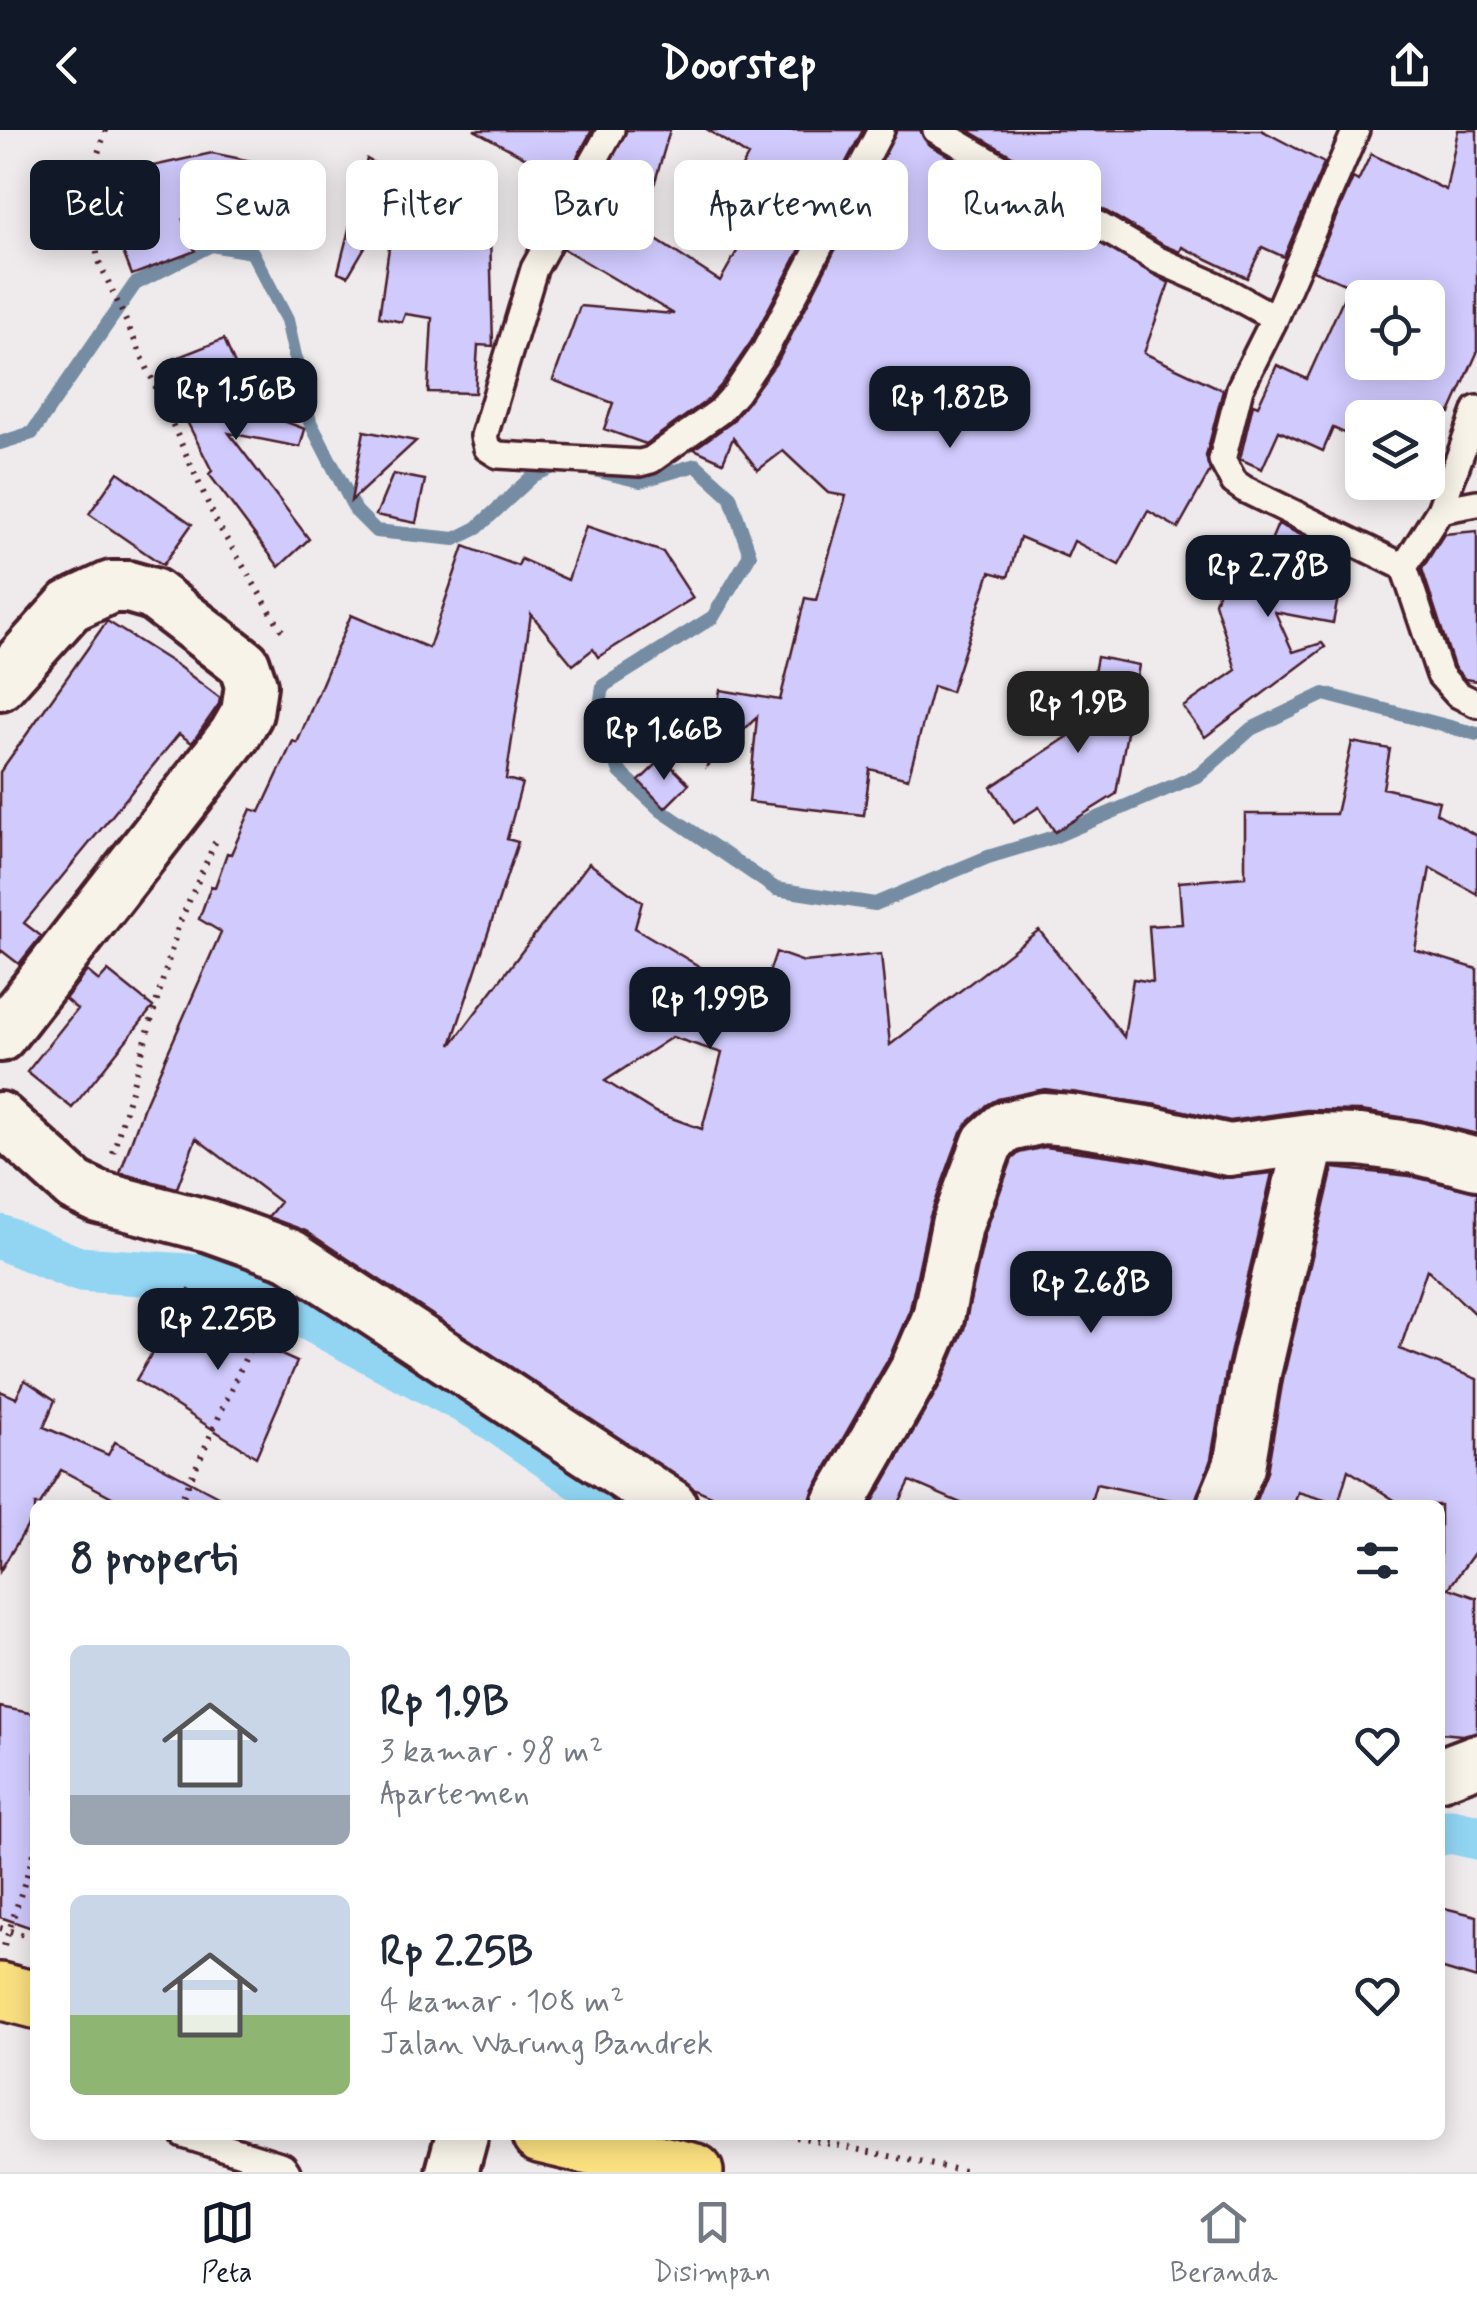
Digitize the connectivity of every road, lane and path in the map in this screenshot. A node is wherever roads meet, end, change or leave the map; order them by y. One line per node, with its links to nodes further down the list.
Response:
1 (106, 130): 7 (path)
2 (611, 130): 3 (lane)
3 (882, 130)
4 (936, 130): 6 (lane)
5 (1356, 130): 6 (lane)
6 (1275, 318): 11 (lane)
7 (144, 367)
8 (1477, 409): 10 (lane)
9 (1477, 503): 10 (lane)
10 (1440, 510): 11 (lane)
11 (1404, 567): 13 (lane)
12 (0, 684): 14 (street)
13 (1477, 704)
14 (0, 1036)
15 (0, 1118): 20 (street)
16 (1310, 1140): 17 (street); 21 (street); 22 (street)
17 (1477, 1164)
18 (276, 1288): 19 (path)
19 (180, 1500)
20 (663, 1500)
21 (841, 1500)
22 (1225, 1500)
23 (1477, 1760): 24 (street)
24 (1445, 1772)
25 (30, 1863): 26 (path)
26 (4, 1929): 27 (path); 28 (path)
27 (30, 1937)
28 (0, 1962)
29 (0, 1991): 30 (main road)
30 (30, 1999)
31 (200, 2140): 35 (lane)
32 (461, 2140): 36 (street)
33 (811, 2140): 38 (path)
34 (570, 2151): 37 (main road)
35 (286, 2172)
36 (452, 2172)
37 (694, 2172)
38 (968, 2172)

